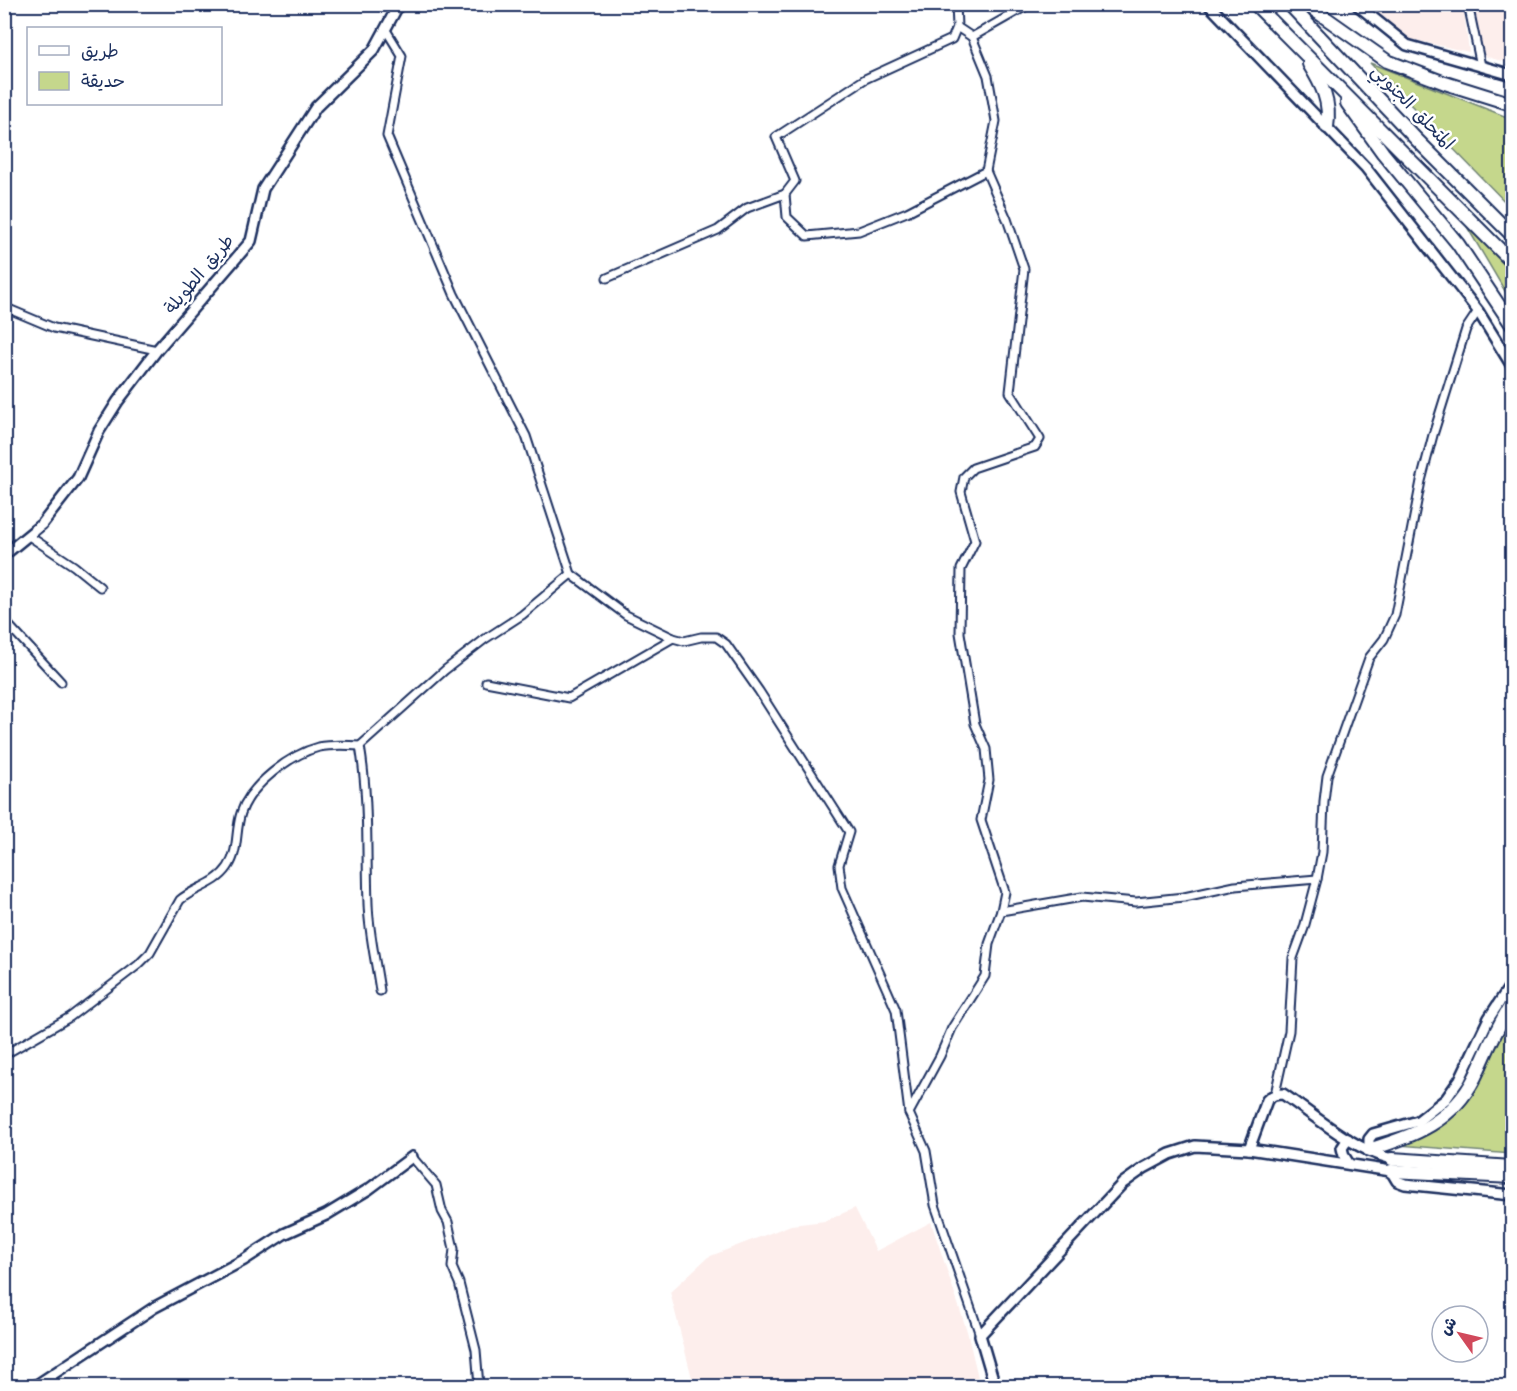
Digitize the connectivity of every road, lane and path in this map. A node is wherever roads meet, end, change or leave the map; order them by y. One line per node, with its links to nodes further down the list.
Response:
1 (399, 4): 11 (street, طريق الطويلة)
2 (956, 4): 10 (street)
3 (1030, 4): 12 (street)
4 (1208, 4): 18 (street)
5 (1255, 4): 13 (highway)
6 (1289, 4): 21 (highway, المتحلق الجنوبي)
7 (1306, 4): 17 (highway)
8 (1356, 4): 14 (street)
9 (1467, 4): 14 (street)
10 (957, 27): 12 (street); 20 (street)
11 (386, 30): 27 (street, طريق الطويلة); 31 (street)
12 (972, 37): 19 (street)
13 (1300, 50): 16 (highway, المتحلق الجنوبي); 18 (highway)
14 (1481, 66): 15 (street)
15 (1512, 75)
16 (1337, 86): 22 (highway, المتحلق الجنوبي); 26 (highway)
17 (1512, 104)
18 (1327, 127): 25 (street)
19 (986, 171): 20 (street); 39 (street)
20 (785, 194): 23 (street)
21 (1512, 235)
22 (1512, 262)
23 (607, 278)
24 (4, 307): 27 (street)
25 (1478, 311): 28 (street); 38 (street)
26 (1512, 325)
27 (157, 350): 29 (street, طريق الطويلة)
28 (1512, 366)
29 (29, 536): 30 (street, طريق الطويلة); 32 (street)
30 (4, 555)
31 (571, 574): 34 (street); 37 (street)
32 (100, 587)
33 (4, 620): 35 (street)
34 (673, 638): 36 (street); 45 (street)
35 (61, 682)
36 (486, 682)
37 (360, 746): 41 (street); 43 (street)
38 (1317, 879): 39 (street); 44 (street)
39 (1001, 911): 45 (street)
40 (1512, 983): 48 (street)
41 (380, 992)
42 (1512, 1004): 48 (highway)
43 (4, 1055)
44 (1275, 1094): 46 (street); 47 (street)
45 (909, 1113): 55 (street)
46 (1348, 1138): 48 (street); 50 (street)
47 (1249, 1149): 50 (street); 55 (street)
48 (1369, 1150): 51 (street)
49 (412, 1157): 56 (street); 59 (street)
50 (1349, 1164): 51 (street)
51 (1391, 1165): 52 (highway); 53 (highway); 54 (street)
52 (1512, 1167)
53 (1512, 1177)
54 (1512, 1195)
55 (980, 1335): 60 (street)
56 (50, 1377): 57 (street); 58 (street)
57 (35, 1386)
58 (58, 1386)
59 (479, 1386)
60 (995, 1386)

